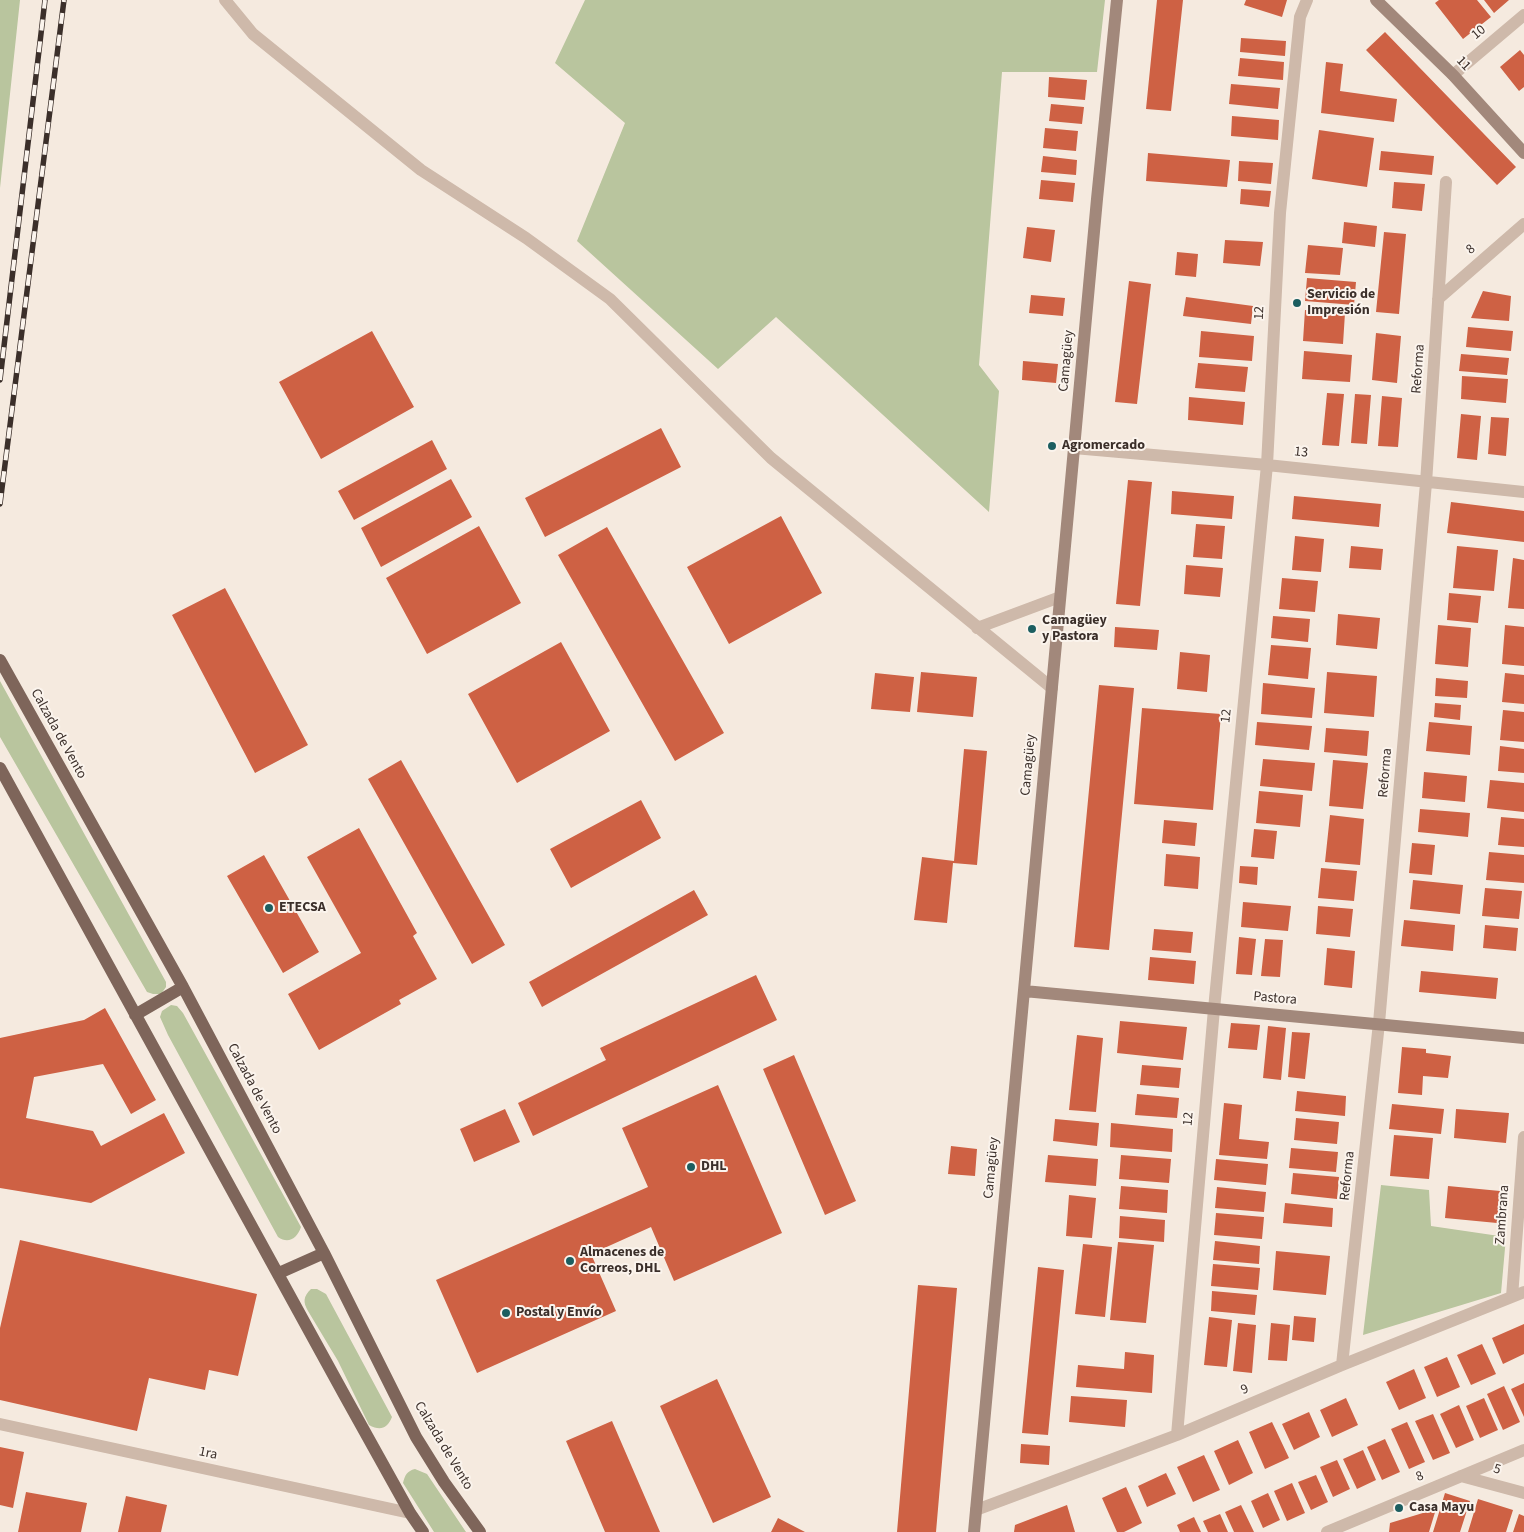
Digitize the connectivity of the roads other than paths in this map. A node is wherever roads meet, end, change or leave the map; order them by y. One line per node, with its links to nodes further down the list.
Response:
1 (226, 0): 16 (street)
2 (1117, 0): 11 (main road, Camagüey)
3 (1307, 0): 12 (street, 12)
4 (1376, 0): 6 (main road, 11)
5 (1524, 15): 6 (street, 10)
6 (1452, 75): 7 (main road, 11)
7 (1524, 153)
8 (1446, 182): 10 (street, Reforma)
9 (1524, 224): 10 (street, 8)
10 (1438, 299): 13 (street, Reforma)
11 (1074, 448): 12 (street, 13); 15 (main road, Camagüey)
12 (1266, 465): 13 (street, 13); 22 (street, 12)
13 (1426, 483): 14 (street, 13); 24 (street, Reforma)
14 (1524, 492)
15 (1060, 597): 16 (street); 18 (main road, Camagüey)
16 (977, 628): 18 (street)
17 (0, 660): 20 (main road, Calzada de Vento)
18 (1052, 688): 21 (main road, Camagüey)
19 (0, 768): 23 (main road)
20 (183, 987): 23 (main road); 27 (main road, Calzada de Vento)
21 (1024, 991): 22 (main road, Pastora); 36 (main road, Camagüey)
22 (1214, 1009): 24 (main road, Pastora); 32 (street, 12)
23 (135, 1015): 28 (main road)
24 (1379, 1023): 25 (main road, Pastora); 30 (street, Reforma)
25 (1524, 1038)
26 (1524, 1137): 29 (street, Zambrana)
27 (324, 1253): 28 (main road); 39 (main road, Calzada de Vento)
28 (279, 1273): 37 (main road)
29 (1518, 1294): 30 (street, 9)
30 (1342, 1365): 32 (street, 9)
31 (0, 1424): 37 (street, 1ra)
32 (1177, 1435): 36 (street, 9)
33 (1524, 1450): 34 (street, 8)
34 (1462, 1476): 35 (street, 5); 41 (street, 8)
35 (1524, 1493)
36 (976, 1510): 40 (main road, Camagüey)
37 (410, 1513): 38 (main road)
38 (423, 1532)
39 (480, 1532)
40 (974, 1532)
41 (1328, 1532)

